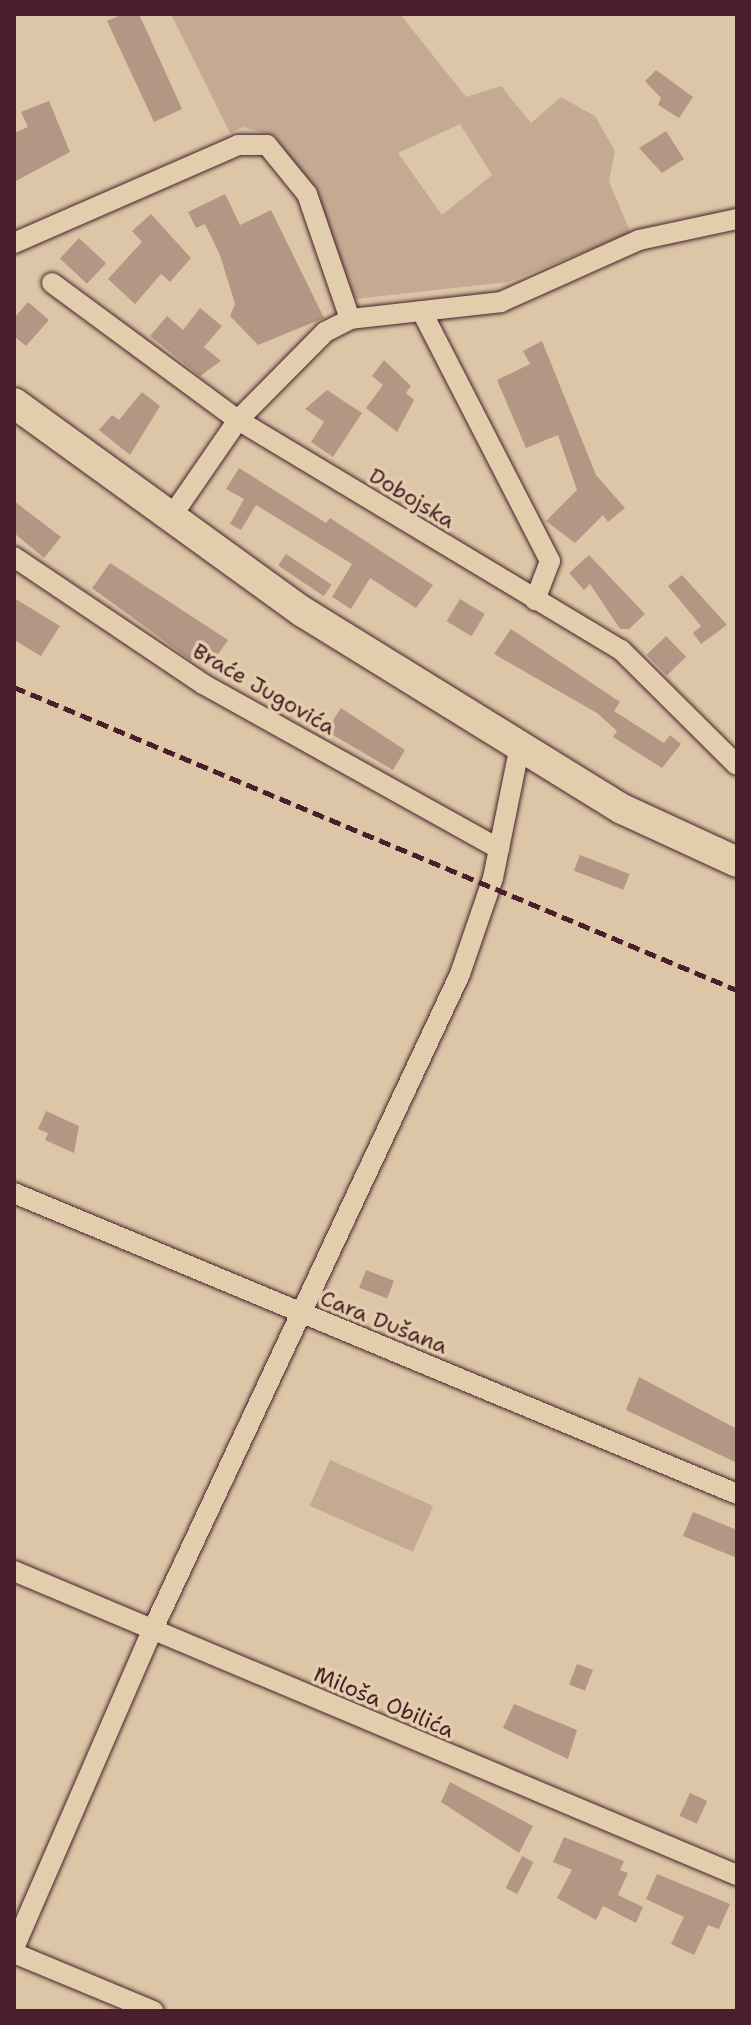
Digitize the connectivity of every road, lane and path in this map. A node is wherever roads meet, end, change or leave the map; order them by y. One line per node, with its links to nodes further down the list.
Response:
1 (735, 223): 4 (street)
2 (14, 243): 5 (street)
3 (52, 283): 7 (street, Dobojska)
4 (422, 312): 5 (street); 10 (street)
5 (350, 319): 7 (street)
6 (14, 403): 8 (main road)
7 (238, 420): 8 (street); 10 (street, Dobojska)
8 (169, 520): 11 (main road)
9 (14, 557): 13 (street, Braće Jugovića)
10 (535, 600): 12 (street, Dobojska)
11 (519, 750): 13 (street); 14 (main road)
12 (737, 765)
13 (499, 849): 16 (street)
14 (737, 862)
15 (14, 1193): 16 (street, Cara Dušana)
16 (298, 1313): 17 (street, Cara Dušana); 19 (street)
17 (737, 1494)
18 (14, 1571): 19 (street, Miloša Obilića)
19 (152, 1631): 20 (street, Miloša Obilića); 21 (street)
20 (737, 1875)
21 (14, 1951): 22 (street)
22 (153, 2011)

